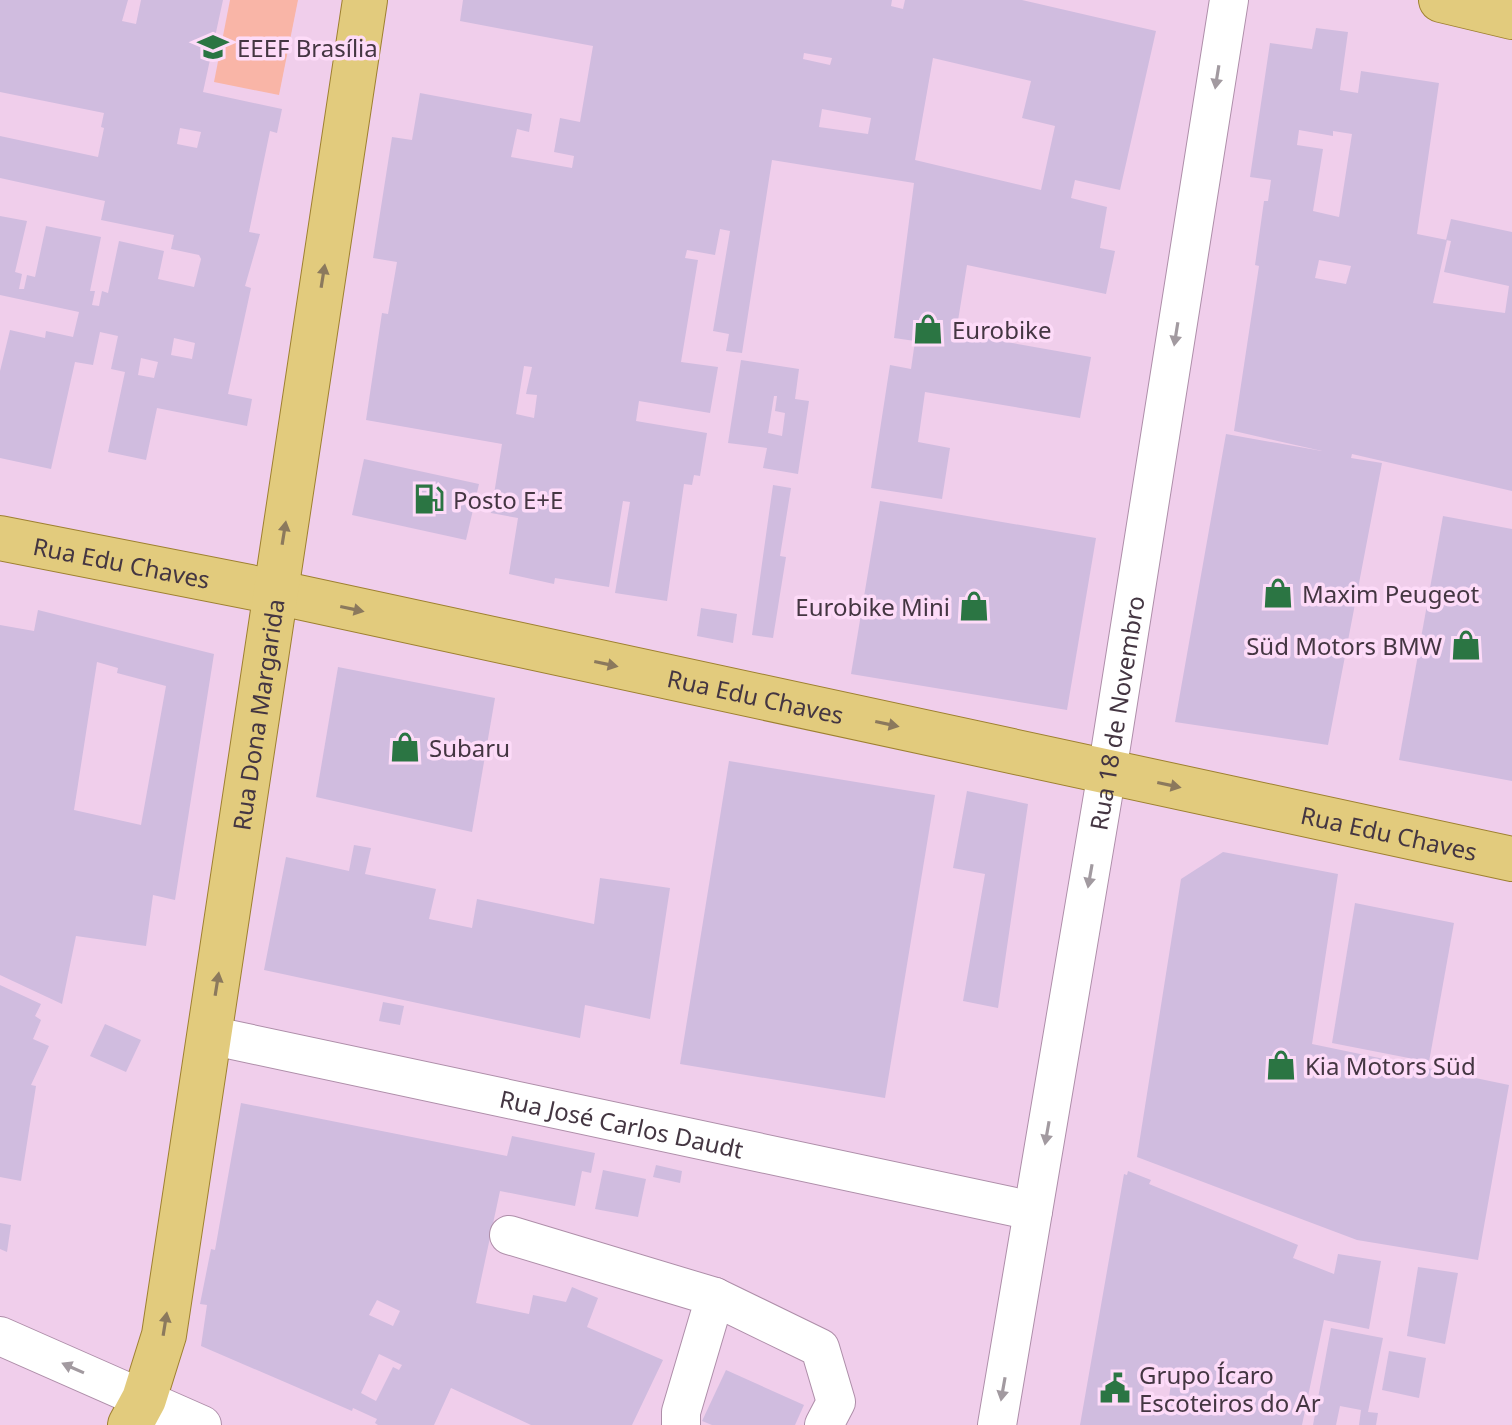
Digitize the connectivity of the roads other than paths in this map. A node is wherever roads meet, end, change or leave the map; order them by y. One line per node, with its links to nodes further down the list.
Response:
1 (365, 0): 6 (main road, Rua Dona Margarida, one-way to 1)
2 (1229, 0): 7 (street, Rua 18 de Novembro, one-way to 7)
3 (1441, 0): 4 (main road)
4 (1512, 17)
5 (0, 538): 6 (main road, Rua Edu Chaves)
6 (275, 592): 7 (main road, Rua Edu Chaves, one-way to 7); 9 (main road, Rua Dona Margarida, one-way to 6)
7 (1107, 772): 8 (main road, Rua Edu Chaves, one-way to 8); 10 (street, Rua 18 de Novembro, one-way to 10)
8 (1512, 859)
9 (209, 1035): 10 (street, Rua José Carlos Daudt); 14 (main road, Rua Dona Margarida, one-way to 9)
10 (1033, 1211): 18 (street, Rua 18 de Novembro, one-way to 18)
11 (509, 1235): 12 (street)
12 (715, 1297): 16 (street); 17 (street)
13 (0, 1336): 14 (street, one-way to 13)
14 (137, 1412): 15 (street)
15 (202, 1425)
16 (681, 1425)
17 (824, 1425)
18 (997, 1425)

